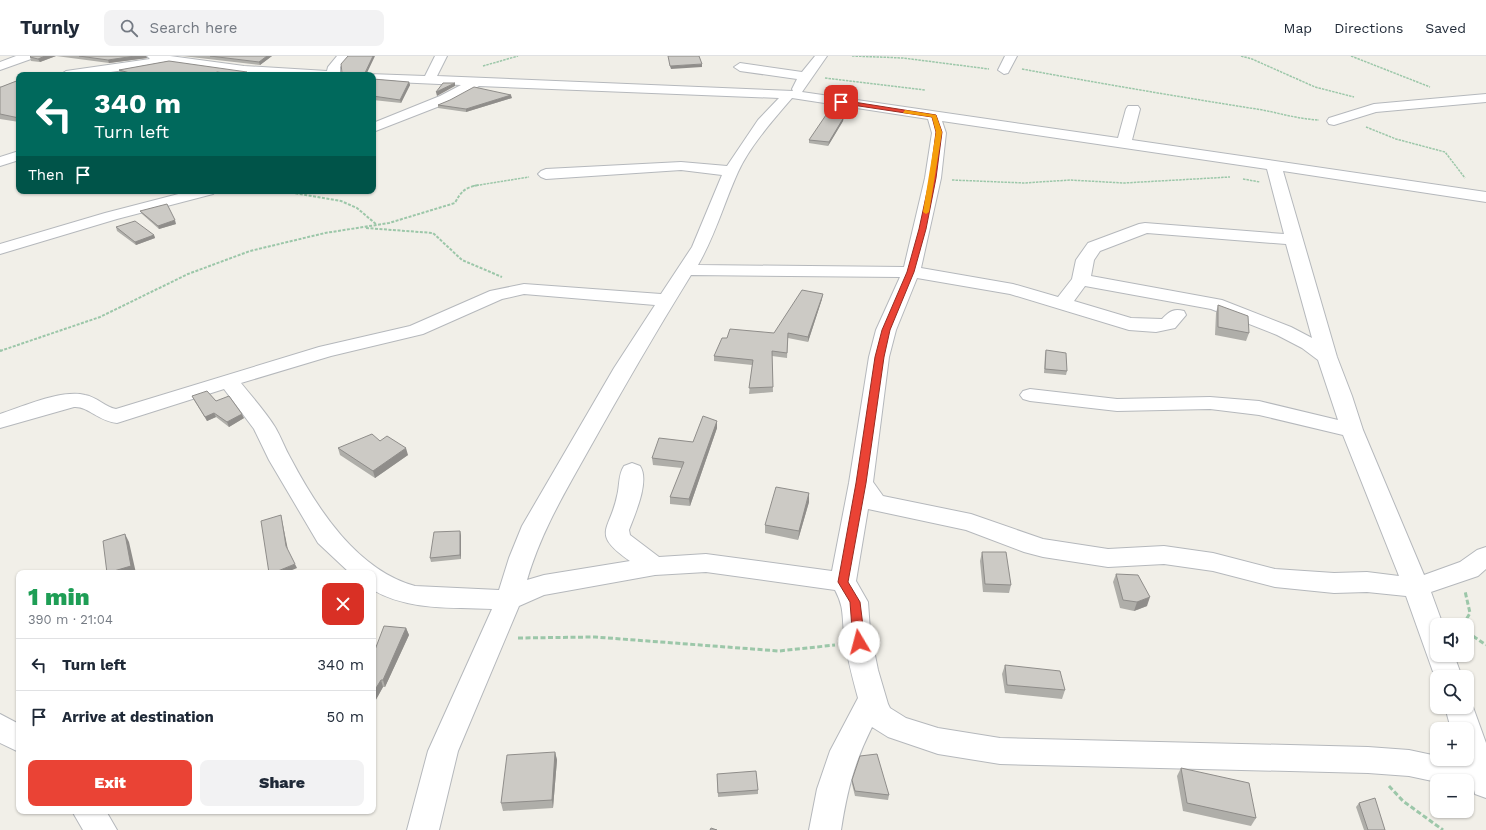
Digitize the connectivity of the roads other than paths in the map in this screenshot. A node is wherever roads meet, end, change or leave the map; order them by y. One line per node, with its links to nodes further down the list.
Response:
1 (27, 56): 8 (street)
2 (153, 56): 7 (street)
3 (343, 56): 13 (street)
4 (441, 56): 18 (street)
5 (821, 56): 16 (street)
6 (1011, 56): 10 (street)
7 (168, 60): 11 (street); 12 (street)
8 (0, 66)
9 (740, 67): 16 (street)
10 (1004, 70)
11 (86, 72)
12 (238, 72)
13 (333, 72)
14 (0, 73): 15 (street)
15 (13, 75)
16 (805, 76): 20 (street)
17 (376, 77): 18 (street)
18 (429, 80): 19 (street)
19 (475, 83): 20 (street); 25 (street)
20 (792, 95): 23 (street); 29 (street)
21 (1486, 98): 24 (street)
22 (1133, 109): 26 (street)
23 (934, 116): 26 (street); 37 (street)
24 (1334, 121)
25 (376, 127)
26 (1124, 143): 31 (street)
27 (16, 156): 28 (street)
28 (0, 162)
29 (731, 171): 30 (street); 36 (street)
30 (546, 174)
31 (1276, 175): 33 (street); 34 (street)
32 (196, 194): 35 (street)
33 (1486, 197)
34 (1295, 240): 38 (street); 42 (street)
35 (0, 249)
36 (687, 270): 37 (street); 39 (street)
37 (911, 272): 40 (street); 48 (street)
38 (1081, 280): 40 (street); 42 (street)
39 (666, 300): 43 (street); 55 (street)
40 (1063, 303): 41 (street)
41 (1177, 315)
42 (1327, 357): 46 (street)
43 (229, 381): 45 (street); 51 (street)
44 (1030, 395): 46 (street)
45 (0, 421)
46 (1352, 430): 54 (street)
47 (632, 471): 50 (street)
48 (861, 483): 53 (street); 54 (street)
49 (1478, 562): 54 (street)
50 (655, 566): 53 (street); 55 (street)
51 (363, 570)
52 (376, 580): 55 (street)
53 (843, 582): 57 (street)
54 (1416, 587): 56 (street)
55 (510, 600): 64 (street)
56 (1430, 626)
57 (872, 698): 61 (street); 65 (street)
58 (0, 727): 59 (street)
59 (16, 737)
60 (1474, 750): 61 (street)
61 (1485, 782)
62 (90, 814): 63 (street)
63 (101, 830)
64 (423, 830)
65 (826, 830)

